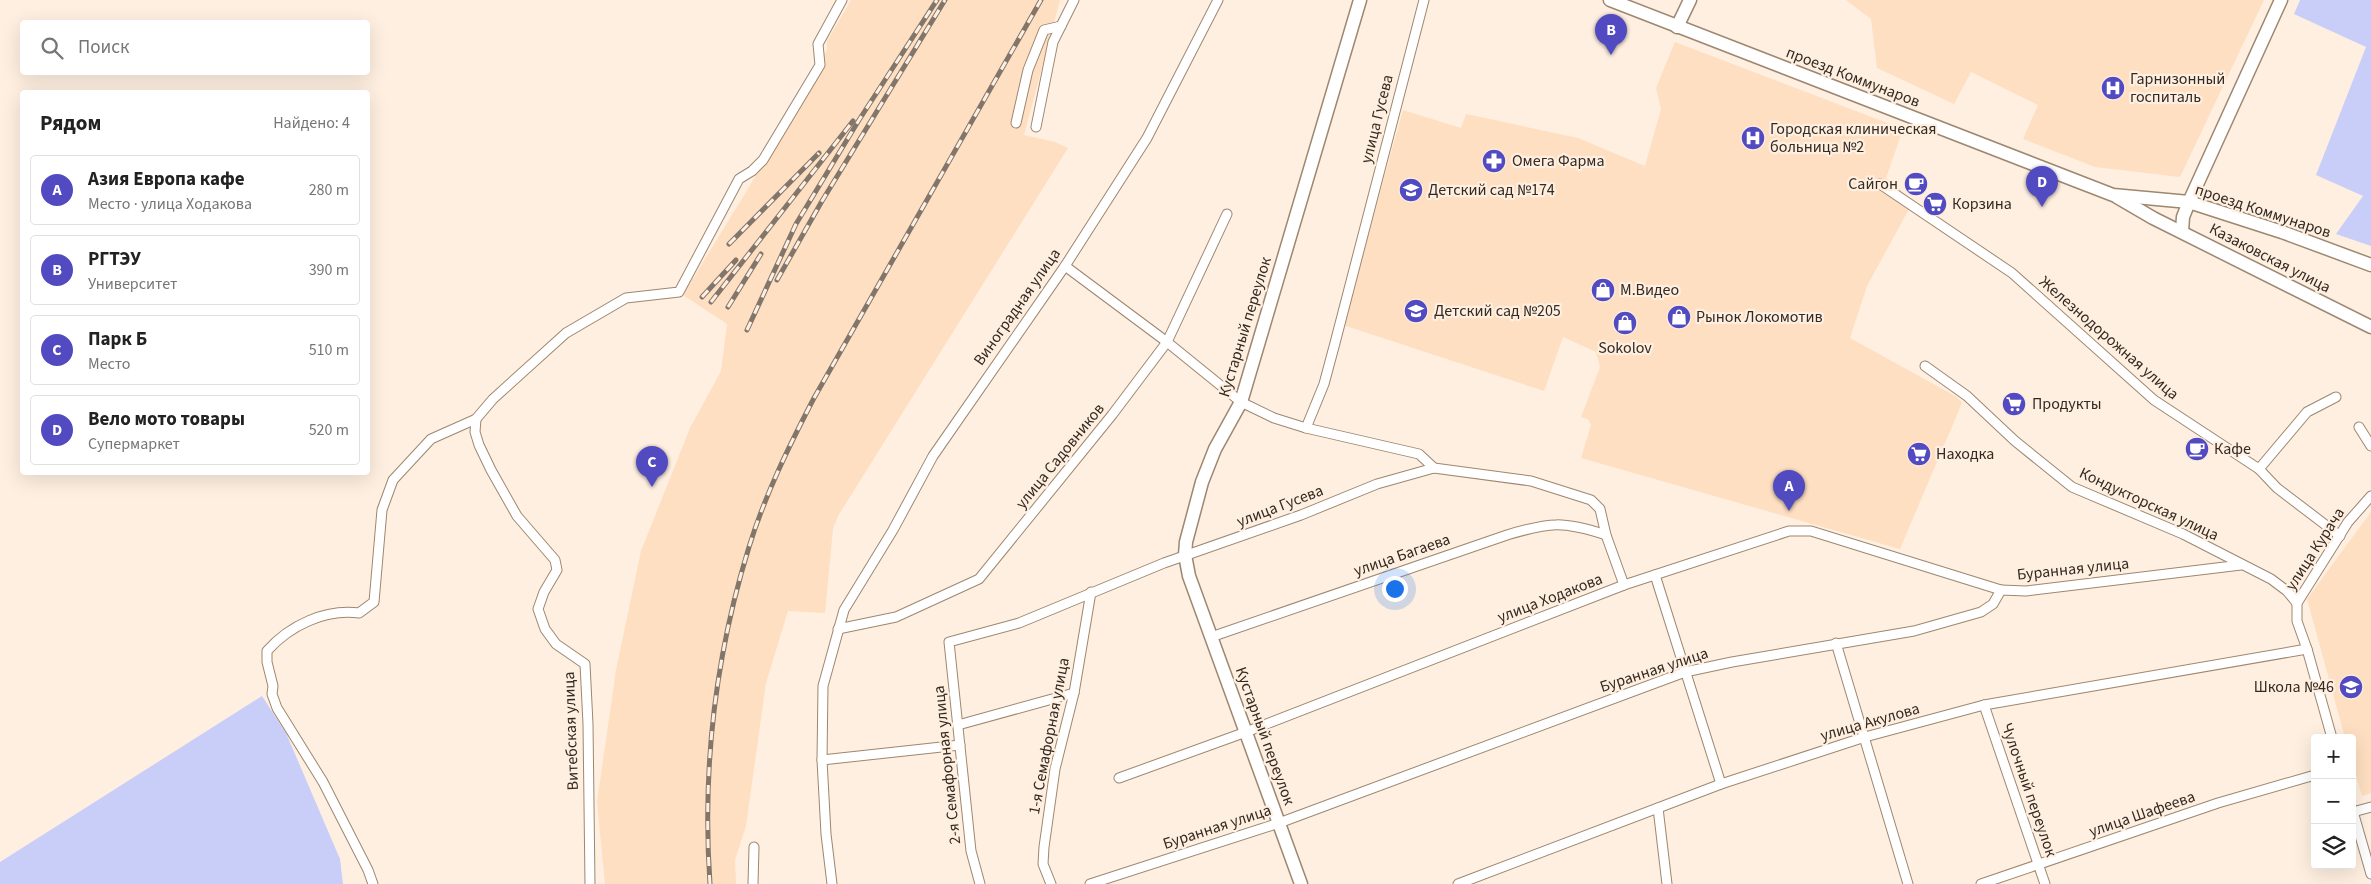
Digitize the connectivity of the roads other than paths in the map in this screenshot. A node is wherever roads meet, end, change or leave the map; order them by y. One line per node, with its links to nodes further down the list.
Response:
1 (842, 0): 25 (street)
2 (1074, 0): 9 (street)
3 (1218, 0): 19 (street, Виноградная улица)
4 (1360, 0): 24 (street, Кустарный переулок)
5 (1424, 0): 27 (street, улица Гусева)
6 (1610, 0): 10 (street, проезд Коммунаров)
7 (1690, 0): 10 (street)
8 (2281, 0): 15 (street)
9 (1061, 26): 11 (street); 12 (street)
10 (1678, 27): 14 (street, проезд Коммунаров)
11 (1016, 123)
12 (1036, 127)
13 (1880, 184): 30 (street, Железнодорожная улица)
14 (2113, 195): 15 (street, проезд Коммунаров); 17 (street, проезд Коммунаров)
15 (2189, 202): 17 (street); 18 (street, проезд Коммунаров)
16 (1227, 214): 21 (street, улица Садовников)
17 (2182, 231): 20 (street, Казаковская улица)
18 (2371, 265)
19 (1065, 266): 21 (street); 41 (street, Виноградная улица)
20 (2371, 327)
21 (1167, 342): 24 (street); 41 (street, улица Садовников)
22 (1926, 366): 35 (street, Кондукторская улица)
23 (2336, 397): 30 (street)
24 (1241, 402): 27 (street); 34 (street, Кустарный переулок)
25 (476, 419): 66 (street); 67 (street, Витебская улица)
26 (2359, 427): 28 (street)
27 (1306, 428): 29 (street)
28 (2371, 446)
29 (1434, 468): 32 (street, улица Гусева); 34 (street, улица Гусева)
30 (2260, 469): 33 (street, Железнодорожная улица)
31 (2371, 496): 33 (street, улица Курача)
32 (1606, 535): 37 (street, улица Гусева); 42 (street, улица Багаева)
33 (2340, 536): 40 (street, улица Курача)
34 (1185, 555): 39 (street, улица Гусева); 42 (street, Кустарный переулок)
35 (2241, 565): 38 (street, Буранная улица); 40 (street, Кондукторская улица)
36 (1655, 575): 37 (street, улица Ходакова); 38 (street, улица Ходакова); 46 (street)
37 (1624, 585): 50 (street, улица Ходакова)
38 (2001, 590): 44 (street, Буранная улица)
39 (1091, 592): 43 (street, улица Гусева); 47 (street, 1-я Семафорная улица)
40 (2297, 604): 45 (street, улица Курача)
41 (838, 629): 54 (street, Виноградная улица)
42 (1211, 637): 50 (street, Кустарный переулок)
43 (949, 642): 49 (street, 2-я Семафорная улица)
44 (1836, 643): 46 (street, Буранная улица); 52 (street)
45 (2307, 649): 48 (street, улица Акулова); 51 (street, улица Курача)
46 (1686, 672): 57 (street); 62 (street, Буранная улица)
47 (1074, 693): 49 (street); 71 (street, 1-я Семафорная улица)
48 (1984, 705): 52 (street, улица Акулова); 64 (street, Чулочный переулок)
49 (958, 725): 53 (street, 2-я Семафорная улица)
50 (1246, 732): 56 (street, улица Ходакова); 62 (street, Кустарный переулок)
51 (2331, 734)
52 (1866, 737): 57 (street, улица Акулова); 76 (street)
53 (960, 745): 54 (street); 70 (street, 2-я Семафорная улица)
54 (822, 760): 69 (street, Виноградная улица)
55 (2311, 776): 64 (street, улица Шафеева)
56 (1119, 778)
57 (1721, 784): 59 (street, улица Акулова)
58 (2371, 807): 60 (street)
59 (1658, 808): 74 (street, улица Акулова); 75 (street)
60 (2356, 810)
61 (2356, 821): 65 (street)
62 (1279, 823): 72 (street, Буранная улица); 73 (street, Кустарный переулок)
63 (754, 847): 68 (street)
64 (2038, 866): 77 (street, улица Шафеева); 78 (street, Чулочный переулок)
65 (2371, 874)
66 (373, 884)
67 (590, 884)
68 (753, 884)
69 (832, 884)
70 (980, 884)
71 (1051, 884)
72 (1090, 884)
73 (1301, 884)
74 (1458, 884)
75 (1667, 884)
76 (1908, 884)
77 (1981, 884)
78 (2045, 884)

